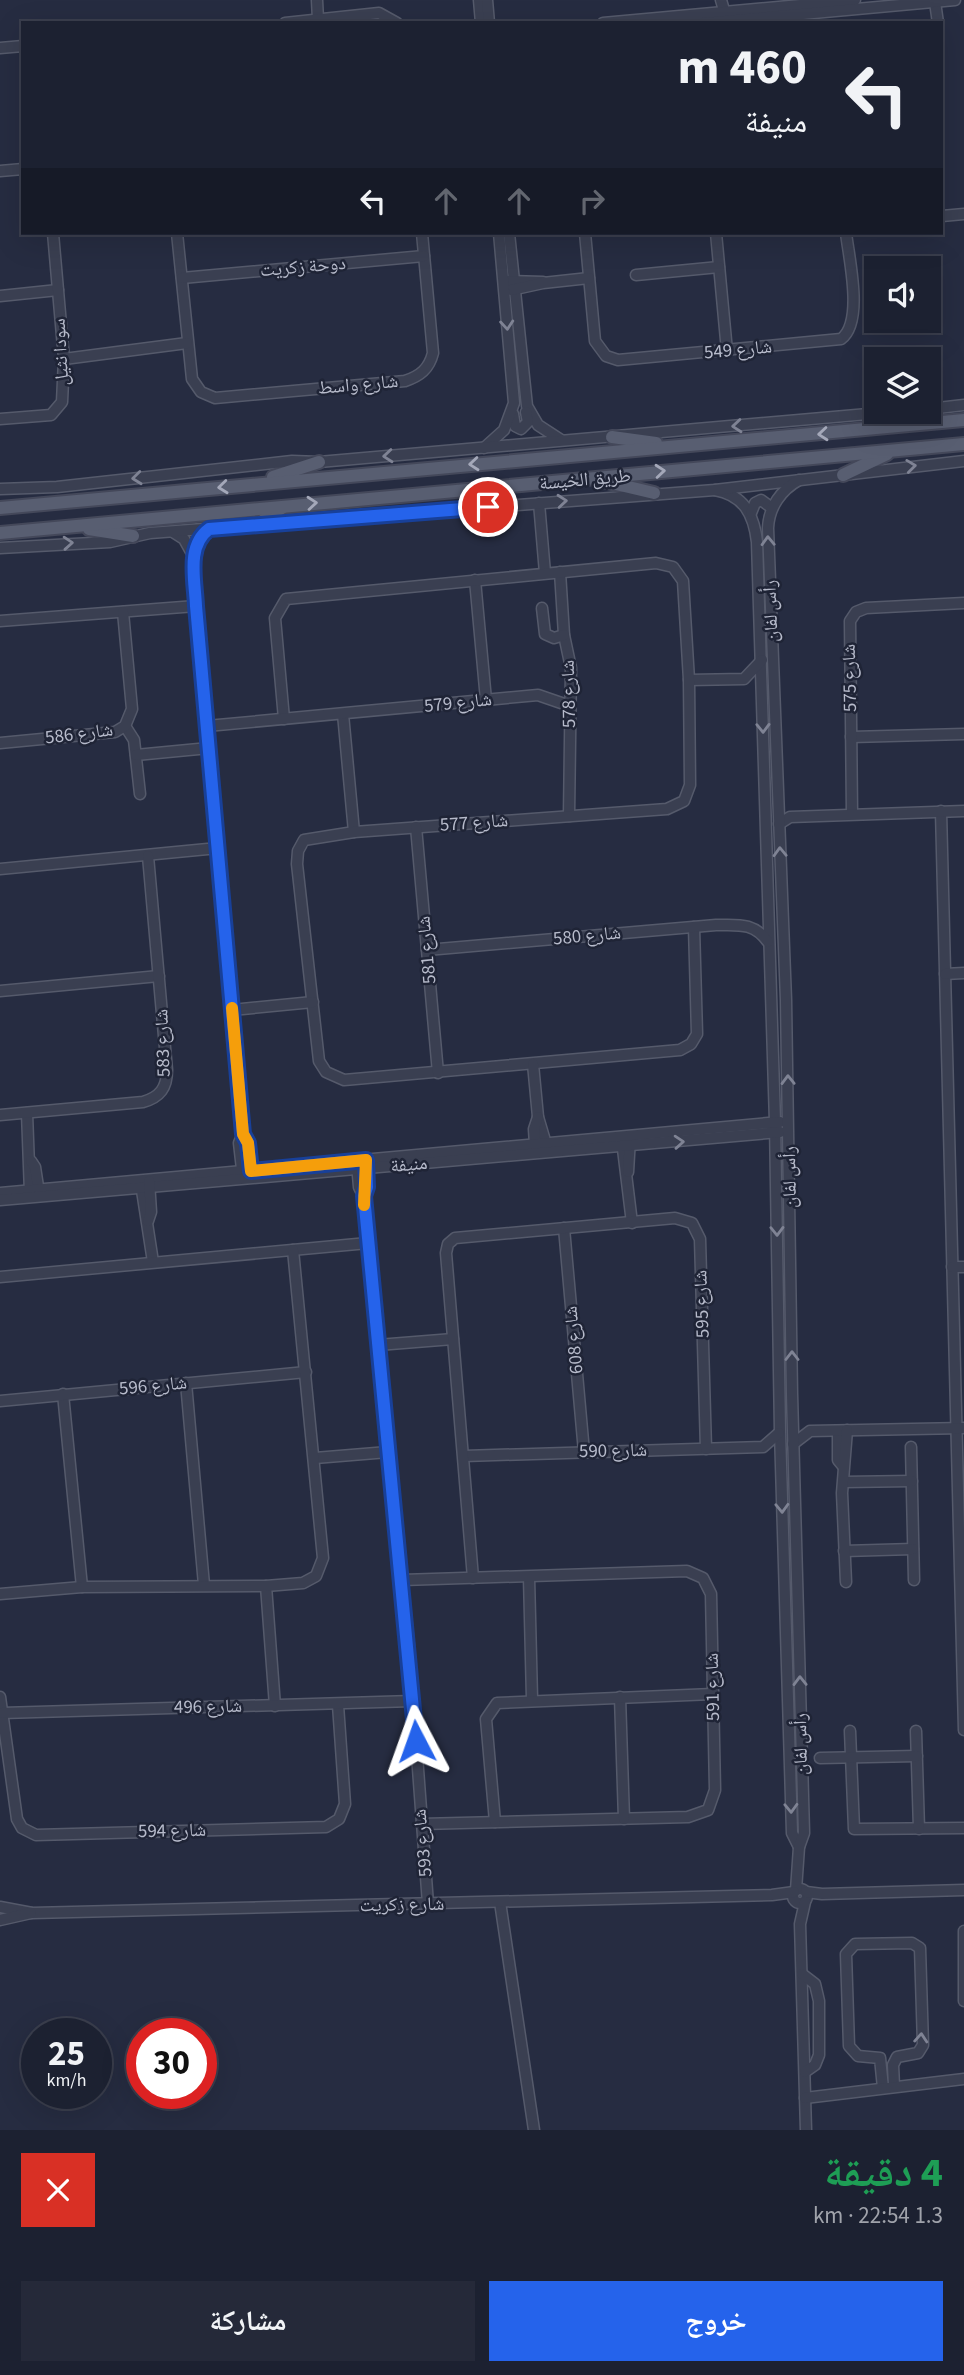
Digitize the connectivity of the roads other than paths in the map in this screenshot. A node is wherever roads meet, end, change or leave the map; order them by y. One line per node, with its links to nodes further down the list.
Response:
1 (317, 0): 11 (street)
2 (479, 0): 14 (street)
3 (488, 0): 15 (street)
4 (716, 0): 10 (street)
5 (722, 0): 9 (street)
6 (855, 0): 9 (street)
7 (955, 0): 8 (street)
8 (935, 2): 9 (street); 17 (street)
9 (726, 16): 10 (street)
10 (710, 19): 16 (street)
11 (318, 20): 12 (street); 13 (street)
12 (307, 21)
13 (393, 21)
14 (481, 21)
15 (489, 21)
16 (655, 21)
17 (938, 21)
18 (21, 46): 19 (street)
19 (0, 48)
20 (21, 169): 21 (street)
21 (0, 171)
22 (964, 214): 23 (street)
23 (943, 216)
24 (53, 235): 38 (street, سودا نثيل)
25 (177, 235): 35 (street, شارع واسط)
26 (422, 235): 32 (street, شارع واسط)
27 (499, 235): 37 (street)
28 (509, 235): 37 (street)
29 (585, 235): 36 (street, شارع 549)
30 (716, 235): 33 (street)
31 (846, 235): 41 (street, شارع 549)
32 (424, 256): 35 (street, دوحة زكريت); 40 (street, شارع واسط)
33 (719, 267): 34 (street); 41 (street)
34 (636, 275)
35 (182, 278): 40 (street, شارع واسط)
36 (589, 278): 37 (street); 41 (street, شارع 549)
37 (509, 286): 43 (street); 44 (street, one-way to 44)
38 (58, 290): 39 (street); 42 (street, سودا نثيل)
39 (0, 296)
40 (187, 343): 42 (street)
41 (727, 351)
42 (64, 359): 48 (street, سودا نثيل)
43 (525, 399): 44 (street); 51 (street)
44 (514, 403): 54 (street)
45 (964, 405): 46 (street)
46 (941, 407)
47 (864, 414): 50 (street, one-way to 50)
48 (0, 419)
49 (964, 420): 53 (main road, طريق الخيسة, one-way to 53)
50 (612, 436): 51 (street); 53 (main road)
51 (565, 441): 54 (street)
52 (964, 444): 55 (main road, طريق الخيسة)
53 (677, 447): 61 (main road, طريق الخيسة, one-way to 61)
54 (482, 449): 57 (street, one-way to 57)
55 (895, 450): 58 (main road); 59 (main road, طريق الخيسة, one-way to 55)
56 (964, 461): 58 (street, طريق الخيسة, one-way to 56)
57 (319, 462): 61 (main road); 62 (street, one-way to 62)
58 (843, 475): 60 (street, طريق الخيسة)
59 (588, 477): 64 (main road); 66 (main road, طريق الخيسة, one-way to 59)
60 (799, 480): 63 (street, طريق الخيسة); 68 (street)
61 (254, 484): 67 (main road, طريق الخيسة, one-way to 67)
62 (0, 489)
63 (715, 490): 64 (street, طريق الخيسة); 69 (street)
64 (654, 493): 65 (street, طريق الخيسة, one-way to 64)
65 (539, 503): 71 (street, طريق الخيسة); 79 (street)
66 (285, 506): 70 (main road, طريق الخيسة); 71 (main road)
67 (0, 508)
68 (772, 508): 69 (street); 103 (street, رأس لفان, one-way to 68)
69 (751, 513): 87 (street, رأس لفان)
70 (71, 526): 74 (main road, طريق الخيسة); 75 (main road)
71 (254, 526): 72 (street, طريق الخيسة)
72 (209, 529): 73 (street, طريق الخيسة); 77 (street)
73 (172, 531): 75 (street, طريق الخيسة); 77 (street)
74 (0, 533)
75 (133, 536): 76 (street, طريق الخيسة, one-way to 75)
76 (0, 548)
77 (194, 558): 82 (street)
78 (560, 572): 79 (street, شارع 577); 86 (street, شارع 578); 89 (street, شارع 577)
79 (545, 573): 80 (street, شارع 577)
80 (475, 580): 91 (street); 94 (street, شارع 577)
81 (964, 603): 98 (street, شارع 575)
82 (196, 606): 84 (street); 96 (street)
83 (542, 608): 86 (street)
84 (123, 611): 85 (street); 95 (street, شارع 586)
85 (0, 621)
86 (564, 635): 92 (street, شارع 578)
87 (762, 660): 88 (street); 90 (street, رأس لفان)
88 (744, 679): 89 (street); 90 (street)
89 (689, 680): 107 (street, شارع 577)
90 (763, 698): 115 (street, رأس لفان, one-way to 115)
91 (486, 700): 92 (street, شارع 579); 93 (street, شارع 579)
92 (570, 706): 107 (street, شارع 578)
93 (343, 714): 94 (street, شارع 579); 111 (street)
94 (284, 719): 96 (street, شارع 579)
95 (125, 726): 99 (street, شارع 586); 101 (street)
96 (207, 726): 100 (street)
97 (964, 734): 98 (street)
98 (851, 737): 106 (street, شارع 575)
99 (0, 743)
100 (209, 748): 101 (street); 112 (street)
101 (136, 755): 102 (street)
102 (140, 794)
103 (778, 805): 108 (street); 109 (street, رأس لفان)
104 (940, 811): 105 (street); 106 (street); 121 (street)
105 (964, 811)
106 (852, 814): 108 (street)
107 (569, 816): 110 (street, شارع 577)
108 (790, 817): 109 (street)
109 (779, 824): 131 (street, رأس لفان, one-way to 109)
110 (416, 827): 111 (street, شارع 577); 119 (street, شارع 581)
111 (354, 832): 124 (street, شارع 577)
112 (218, 848): 113 (street); 125 (street)
113 (148, 856): 114 (street); 122 (street, شارع 583)
114 (0, 869)
115 (767, 904): 116 (street); 118 (street, رأس لفان)
116 (748, 925): 117 (street, شارع 580); 118 (street)
117 (694, 927): 119 (street, شارع 580); 126 (street, شارع 577)
118 (768, 943): 130 (street, رأس لفان)
119 (427, 950): 127 (street, شارع 581)
120 (964, 973): 121 (street)
121 (945, 974): 146 (street)
122 (159, 976): 123 (street); 128 (street, شارع 583)
123 (0, 990)
124 (313, 1002): 125 (street); 127 (street, شارع 577)
125 (232, 1010): 135 (street)
126 (533, 1064): 127 (street, شارع 577); 133 (street)
127 (438, 1073)
128 (27, 1113): 129 (street, شارع 583); 138 (street)
129 (0, 1115)
130 (775, 1127): 131 (street, منيفة); 132 (street, منيفة); 154 (street, رأس لفان, one-way to 154)
131 (789, 1127): 153 (street, رأس لفان, one-way to 131)
132 (626, 1141): 133 (street, منيفة); 134 (street, منيفة); 140 (street)
133 (540, 1145): 134 (street, منيفة)
134 (362, 1165): 135 (street, منيفة); 142 (street, شارع 593)
135 (247, 1175): 136 (street, منيفة)
136 (145, 1183): 138 (street, منيفة); 144 (street)
137 (0, 1193): 138 (street, منيفة)
138 (35, 1193): 139 (street, منيفة)
139 (0, 1200)
140 (632, 1223): 141 (street, شارع 595); 164 (street, شارع 595)
141 (564, 1228): 148 (street, شارع 595); 166 (street, شارع 608)
142 (368, 1243): 143 (street); 149 (street, شارع 593)
143 (293, 1250): 144 (street); 150 (street)
144 (153, 1262): 147 (street)
145 (964, 1266): 146 (street)
146 (952, 1267): 157 (street)
147 (0, 1277)
148 (453, 1339): 149 (street); 167 (street, شارع 595)
149 (378, 1345): 165 (street, شارع 593)
150 (306, 1372): 151 (street, شارع 596); 168 (street)
151 (186, 1382): 152 (street, شارع 596); 179 (street)
152 (63, 1394): 155 (street, شارع 596); 181 (street)
153 (792, 1394): 154 (street); 156 (street, رأس لفان)
154 (779, 1395): 159 (street, رأس لفان)
155 (0, 1401)
156 (793, 1421): 160 (street); 161 (street, رأس لفان)
157 (960, 1428): 158 (street); 182 (street)
158 (842, 1430): 160 (street); 171 (street)
159 (780, 1432): 162 (street); 169 (street, رأس لفان)
160 (810, 1432): 161 (street)
161 (793, 1444): 205 (street, رأس لفان, one-way to 161)
162 (763, 1447): 164 (street, شارع 590); 169 (street)
163 (911, 1447): 170 (street)
164 (706, 1449): 166 (street, شارع 590)
165 (388, 1452): 168 (street); 176 (street, شارع 593)
166 (584, 1452): 167 (street, شارع 590)
167 (464, 1456): 175 (street, شارع 595)
168 (315, 1458): 180 (street)
169 (781, 1465): 205 (street, رأس لفان, one-way to 205)
170 (912, 1480): 171 (street); 172 (street)
171 (844, 1482): 173 (street)
172 (913, 1549): 173 (street); 177 (street)
173 (844, 1551): 178 (street)
174 (529, 1577): 175 (street, شارع 591); 185 (street, شارع 591); 189 (street)
175 (473, 1578): 176 (street, شارع 591)
176 (402, 1580): 190 (street, شارع 593)
177 (914, 1580)
178 (846, 1582)
179 (204, 1585): 180 (street); 181 (street)
180 (266, 1586): 192 (street)
181 (82, 1587): 183 (street)
182 (962, 1588): 184 (street)
183 (0, 1594)
184 (963, 1635): 186 (street)
185 (713, 1694): 188 (street); 200 (street, شارع 591)
186 (964, 1696): 194 (street)
187 (0, 1697): 193 (street, شارع 594)
188 (620, 1697): 189 (street); 200 (street)
189 (533, 1699): 201 (street)
190 (413, 1701): 191 (street, شارع 496); 202 (street, شارع 593)
191 (338, 1704): 192 (street, شارع 496); 193 (street, شارع 594)
192 (275, 1706): 193 (street, شارع 496)
193 (2, 1713)
194 (964, 1730)
195 (850, 1731): 198 (street)
196 (916, 1731): 197 (street)
197 (917, 1756): 198 (street); 204 (street)
198 (850, 1757): 199 (street); 204 (street)
199 (820, 1758)
200 (624, 1819): 201 (street, شارع 591)
201 (495, 1822): 202 (street, شارع 591)
202 (421, 1824): 209 (street, شارع 593)
203 (964, 1828): 204 (street)
204 (919, 1829)
205 (799, 1847): 207 (street, رأس لفان)
206 (964, 1890): 207 (street, شارع زكريت)
207 (800, 1896): 208 (street, شارع زكريت); 215 (street, رأس لفان)
208 (500, 1902): 209 (street, شارع زكريت); 221 (street)
209 (428, 1905): 211 (street, شارع زكريت)
210 (0, 1908): 211 (street, شارع زكريت)
211 (32, 1913): 212 (street, شارع زكريت)
212 (0, 1920)
213 (964, 1931): 214 (street)
214 (964, 1970): 216 (street)
215 (802, 1974): 217 (street, رأس لفان); 217 (street)
216 (964, 2001)
217 (804, 2072): 220 (street, رأس لفان)
218 (964, 2079): 219 (street)
219 (889, 2087): 219 (street, one-way to 219); 220 (street)
220 (805, 2098): 222 (street, رأس لفان)
221 (534, 2130)
222 (806, 2130)

